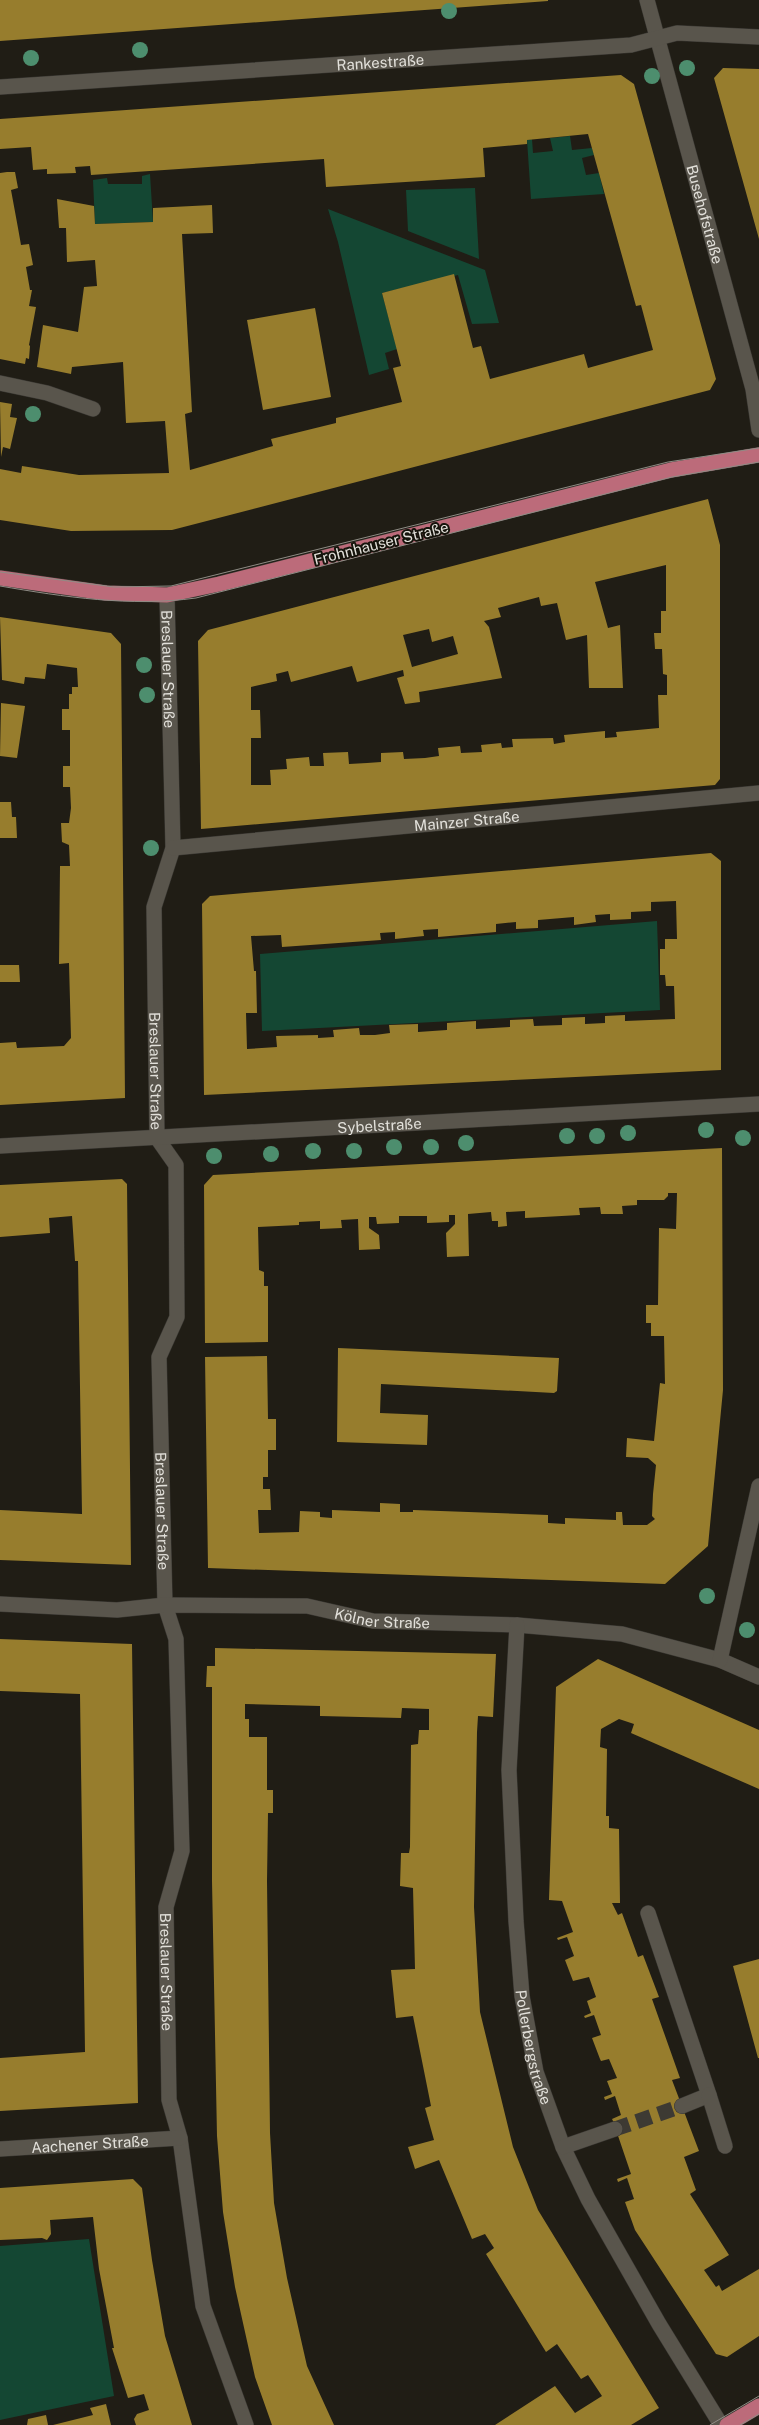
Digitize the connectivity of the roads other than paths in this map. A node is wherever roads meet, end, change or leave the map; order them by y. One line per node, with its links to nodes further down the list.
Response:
1 (647, 0): 3 (street, Busehofstraße)
2 (759, 36): 3 (street, Rankestraße)
3 (658, 38): 4 (street, Rankestraße); 7 (street, Busehofstraße)
4 (0, 87)
5 (0, 383): 6 (street)
6 (93, 408)
7 (759, 430)
8 (759, 455): 10 (main road, Frohnhauser Straße)
9 (0, 578): 10 (main road, Frohnhauser Straße)
10 (167, 595): 12 (street, Breslauer Straße)
11 (759, 793): 12 (street, Mainzer Straße)
12 (173, 848): 14 (street, Breslauer Straße)
13 (759, 1104): 14 (street, Sybelstraße)
14 (157, 1138): 15 (street, Sybelstraße); 18 (street, Breslauer Straße)
15 (0, 1146)
16 (759, 1486): 20 (street)
17 (0, 1604): 18 (street, Kölner Straße)
18 (165, 1605): 19 (street, Kölner Straße); 26 (street, Breslauer Straße)
19 (517, 1625): 20 (street, Kölner Straße); 28 (street, Pollerbergstraße)
20 (720, 1660): 21 (street, Kölner Straße)
21 (759, 1677)
22 (648, 1913): 23 (street)
23 (709, 2095): 24 (street); 27 (street)
24 (682, 2106)
25 (615, 2129): 28 (street)
26 (180, 2138): 29 (street, Aachener Straße); 31 (street, Breslauer Straße)
27 (725, 2146)
28 (563, 2147): 32 (street, Pollerbergstraße)
29 (0, 2149)
30 (759, 2406): 33 (main road)
31 (246, 2425)
32 (721, 2425)
33 (727, 2425)

